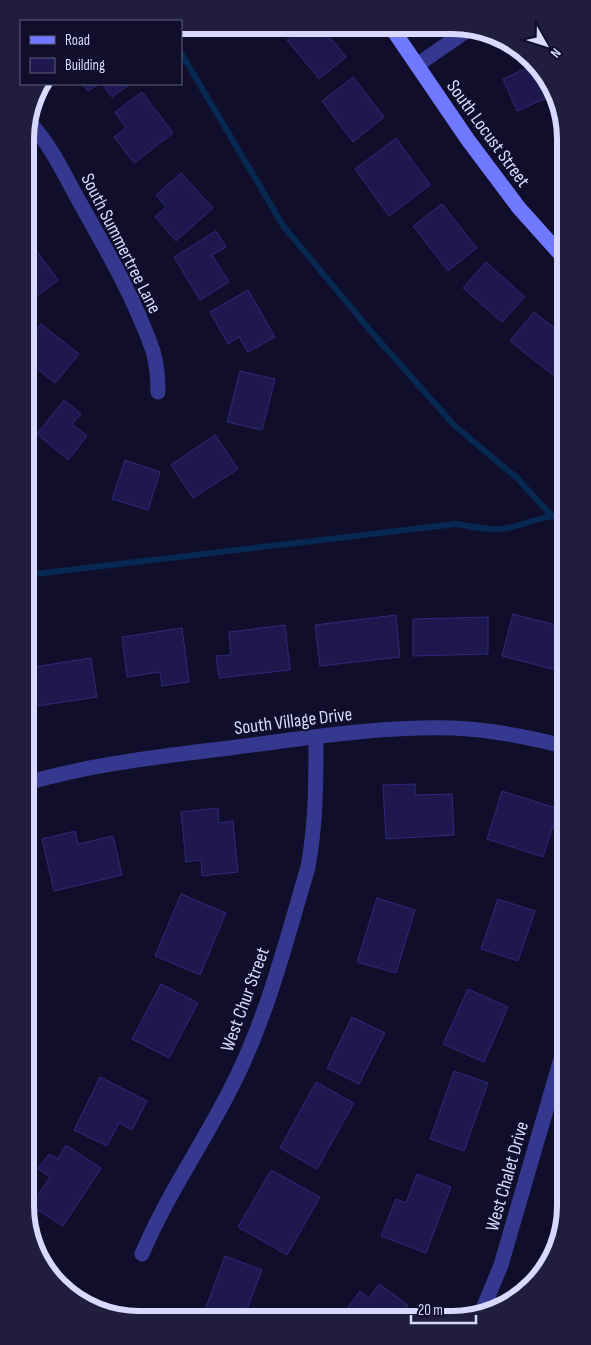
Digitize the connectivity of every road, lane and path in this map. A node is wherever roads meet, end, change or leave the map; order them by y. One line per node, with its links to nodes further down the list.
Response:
1 (396, 34): 3 (street, South Locust Street)
2 (461, 35): 3 (street)
3 (417, 65): 5 (street, South Locust Street)
4 (34, 130): 6 (street, South Summertree Lane)
5 (557, 250)
6 (158, 392)
7 (316, 737): 8 (street, South Village Drive); 9 (street, South Village Drive); 11 (street, West Chur Street)
8 (557, 745)
9 (34, 781)
10 (557, 1073): 12 (street, West Chalet Drive)
11 (142, 1254)
12 (484, 1307)

